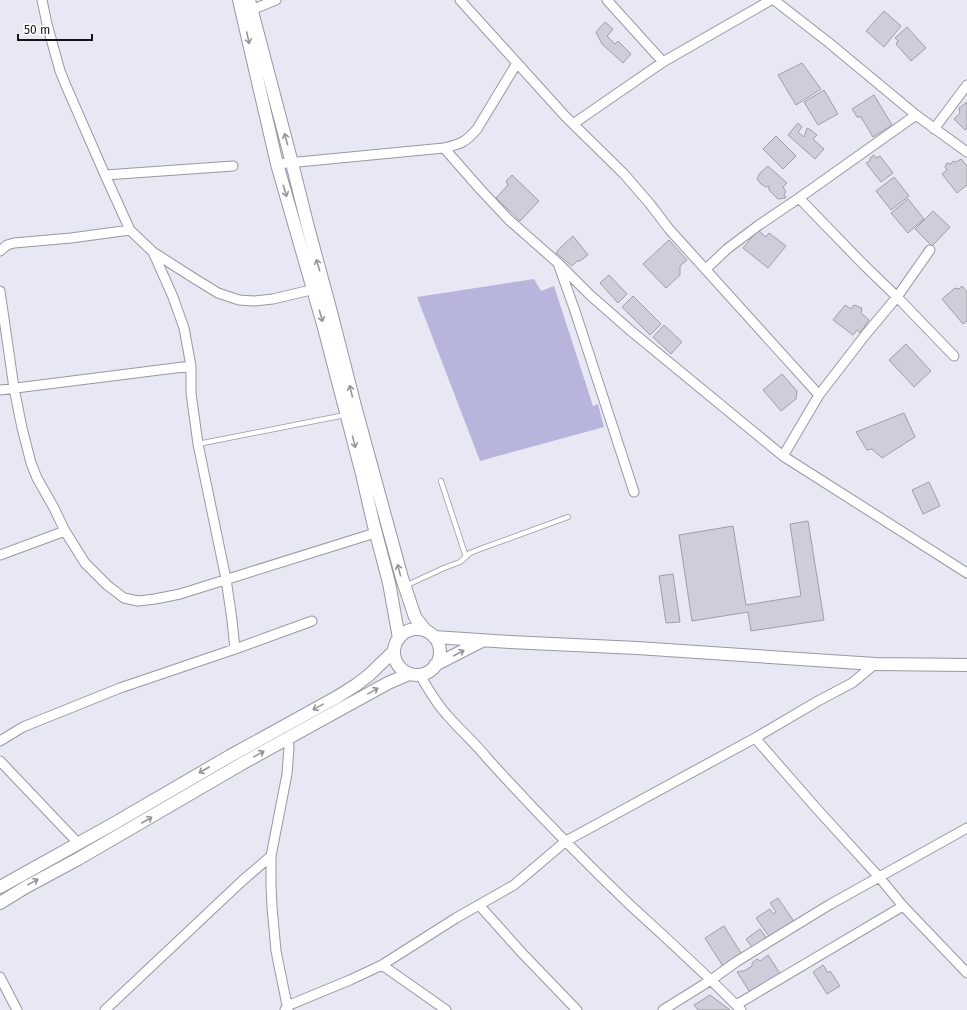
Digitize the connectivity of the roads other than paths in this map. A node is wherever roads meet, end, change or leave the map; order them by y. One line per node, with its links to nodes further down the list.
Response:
1 (42, 0): 20 (street)
2 (239, 0): 18 (main road, one-way to 18)
3 (276, 0): 8 (street)
4 (460, 0): 10 (street)
5 (607, 0): 9 (street)
6 (771, 0): 9 (street)
7 (774, 0): 12 (street)
8 (250, 5): 17 (main road, one-way to 8)
9 (663, 62): 13 (street)
10 (517, 63): 13 (street); 15 (street)
11 (967, 85): 14 (street)
12 (916, 115): 14 (street); 21 (street)
13 (573, 124): 27 (street)
14 (934, 129): 16 (street)
15 (444, 148): 17 (street); 26 (street)
16 (967, 152)
17 (292, 163): 18 (street); 28 (main road, one-way to 17)
18 (277, 164): 28 (main road, one-way to 28)
19 (233, 166): 20 (street)
20 (105, 175): 22 (street)
21 (799, 198): 27 (street); 30 (street)
22 (130, 230): 24 (street); 25 (street)
23 (930, 250): 30 (street)
24 (0, 251)
25 (153, 252): 28 (street); 32 (street)
26 (558, 263): 38 (street); 40 (street)
27 (706, 269): 35 (street)
28 (319, 288): 36 (main road, one-way to 36); 48 (main road, one-way to 28)
29 (0, 291): 33 (street)
30 (897, 297): 31 (street); 35 (street)
31 (954, 356)
32 (190, 366): 33 (street); 37 (street)
33 (14, 388): 34 (street); 42 (street)
34 (0, 390)
35 (819, 395): 38 (street)
36 (347, 415): 37 (lane); 43 (main road, one-way to 43)
37 (198, 444): 47 (street)
38 (783, 456): 46 (street)
39 (441, 481): 45 (lane)
40 (634, 492)
41 (568, 517): 45 (lane)
42 (65, 531): 44 (street); 47 (street)
43 (376, 533): 47 (street); 51 (main road)
44 (0, 555)
45 (466, 557): 48 (lane)
46 (967, 574)
47 (226, 579): 53 (street)
48 (404, 586): 50 (main road)
49 (312, 621): 53 (street)
50 (430, 634): 51 (main road); 52 (main road); 56 (main road)
51 (399, 638): 54 (main road)
52 (483, 640): 55 (main road); 56 (main road, one-way to 52)
53 (235, 649): 61 (street)
54 (394, 651): 58 (main road); 63 (main road, one-way to 63)
55 (875, 664): 57 (main road); 60 (street)
56 (435, 665): 58 (main road)
57 (967, 665)
58 (414, 674): 59 (main road, one-way to 58); 66 (street)
59 (288, 738): 64 (main road, one-way to 59); 68 (street)
60 (755, 738): 66 (street); 69 (street)
61 (0, 741)
62 (0, 761): 67 (street)
63 (160, 796): 64 (main road); 67 (main road)
64 (168, 807): 71 (main road, one-way to 64)
65 (967, 828): 69 (street)
66 (566, 841): 72 (street); 77 (street)
67 (78, 843): 70 (main road)
68 (271, 856): 79 (street); 81 (street)
69 (879, 877): 73 (street); 77 (street)
70 (0, 887)
71 (0, 903)
72 (479, 905): 74 (street); 83 (street)
73 (903, 906): 75 (street); 78 (street)
74 (382, 965): 79 (street); 82 (street)
75 (967, 973)
76 (0, 977): 80 (street)
77 (711, 980): 78 (street); 84 (street)
78 (738, 1008)
79 (287, 1009)
80 (17, 1010)
81 (105, 1010)
82 (446, 1010)
83 (577, 1010)
84 (663, 1010)

